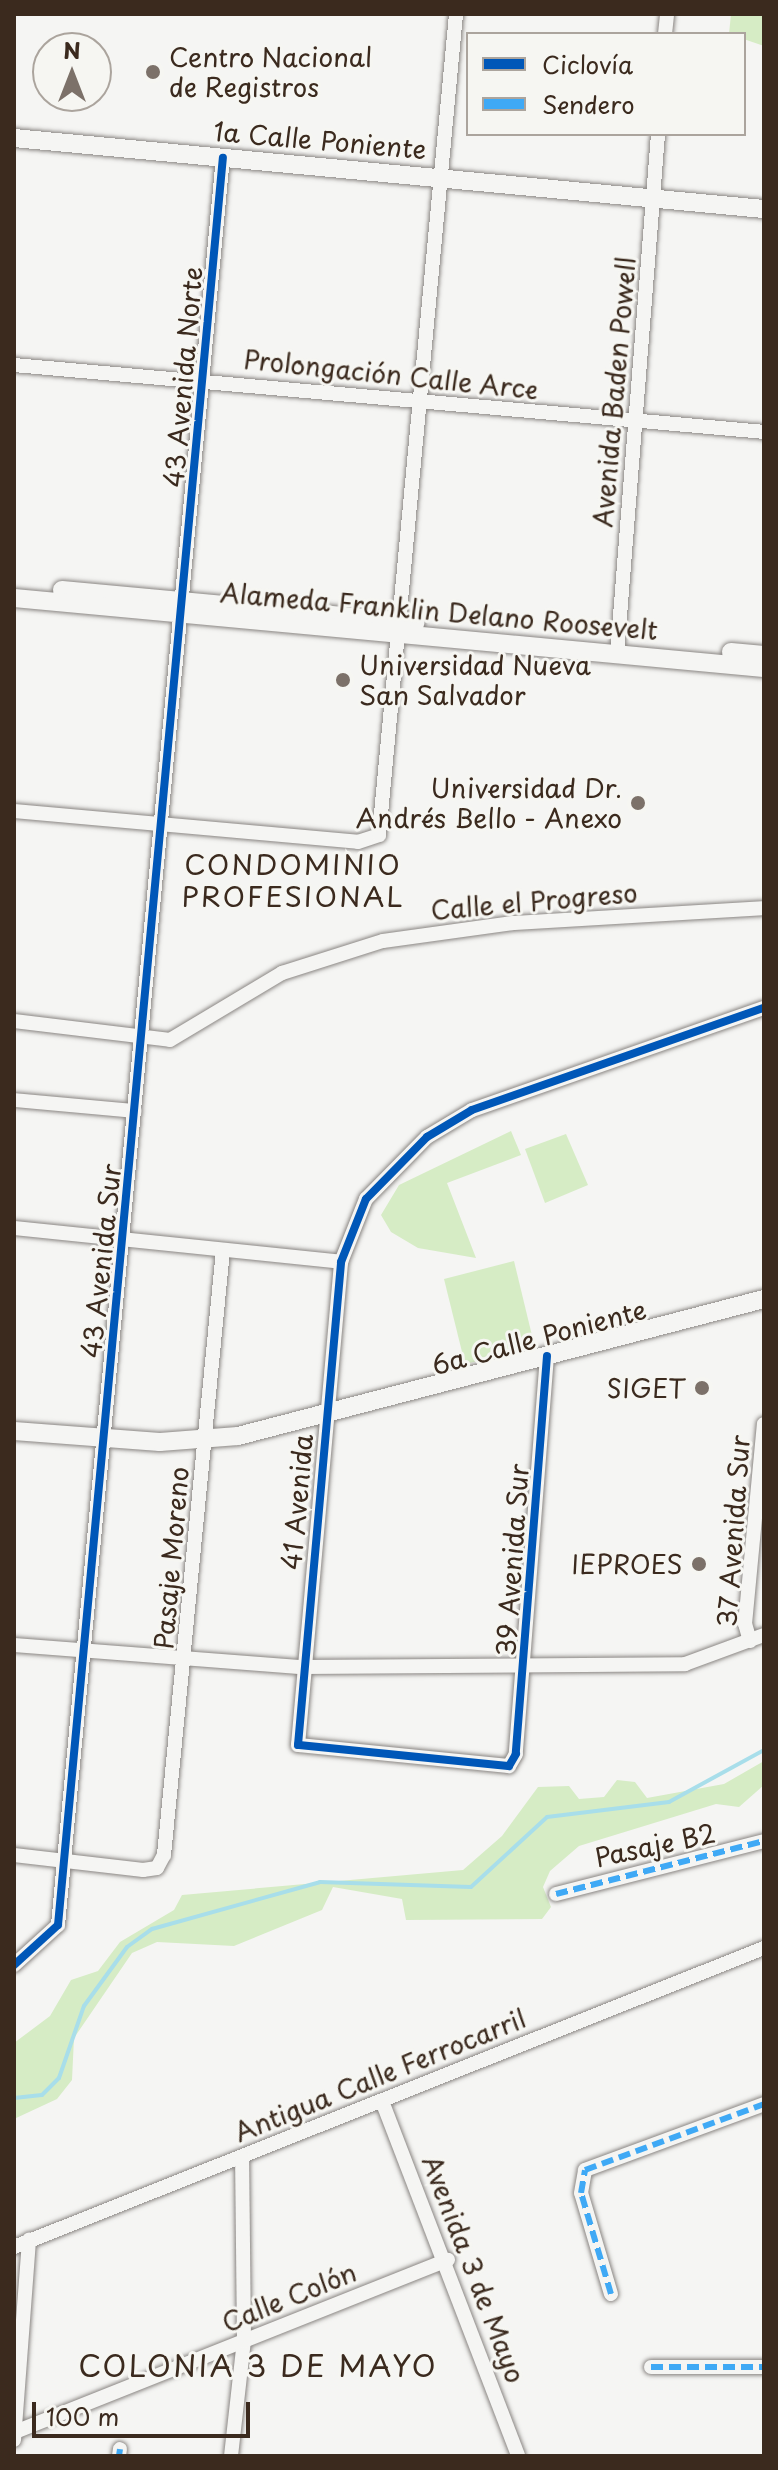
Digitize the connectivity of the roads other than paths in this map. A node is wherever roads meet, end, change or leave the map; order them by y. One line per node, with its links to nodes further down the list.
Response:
1 (456, 14): 5 (street)
2 (658, 136): 6 (street, Avenida Baden Powell)
3 (14, 138): 4 (street, 1a Calle Poniente)
4 (223, 158): 5 (street, 1a Calle Poniente); 9 (street, 43 Avenida Norte)
5 (440, 176): 6 (street, 1a Calle Poniente); 10 (street)
6 (653, 199): 7 (street, 1a Calle Poniente); 11 (street, Avenida Baden Powell)
7 (764, 209)
8 (14, 365): 9 (street, Prolongación Calle Arce)
9 (203, 379): 10 (street, Prolongación Calle Arce); 15 (street, 43 Avenida Norte)
10 (417, 404): 11 (street, Prolongación Calle Arce); 16 (street)
11 (635, 422): 12 (street, Prolongación Calle Arce); 17 (street, Avenida Baden Powell)
12 (764, 432)
13 (14, 586): 15 (street, Alameda Franklin Delano Roosevelt)
14 (14, 598): 15 (street, Alameda Franklin Delano Roosevelt)
15 (181, 607): 16 (street, Alameda Franklin Delano Roosevelt); 21 (street, 43 Avenida Sur)
16 (399, 628): 17 (street, Alameda Franklin Delano Roosevelt); 21 (street)
17 (618, 648): 18 (street, Alameda Franklin Delano Roosevelt); 19 (street, Alameda Franklin Delano Roosevelt)
18 (764, 655)
19 (764, 668)
20 (14, 811): 21 (street)
21 (161, 825): 25 (street, 43 Avenida Sur)
22 (764, 908): 25 (street, Calle el Progreso)
23 (764, 1008): 31 (street, 41 Avenida)
24 (14, 1021): 25 (street)
25 (141, 1034): 27 (street, 43 Avenida Sur)
26 (14, 1100): 27 (street)
27 (135, 1111): 29 (street, 43 Avenida Sur)
28 (14, 1228): 29 (street)
29 (124, 1239): 30 (street); 37 (street, 43 Avenida Sur)
30 (223, 1250): 31 (street); 38 (street, Pasaje Moreno)
31 (341, 1262): 34 (street, 41 Avenida)
32 (764, 1299): 33 (street, 6a Calle Poniente)
33 (547, 1356): 34 (street, 6a Calle Poniente); 42 (street, 39 Avenida Sur)
34 (325, 1415): 38 (street, 6a Calle Poniente); 44 (street, 41 Avenida)
35 (764, 1424): 39 (street, 37 Avenida Sur)
36 (14, 1431): 37 (street, 6a Calle Poniente)
37 (103, 1439): 38 (street, 6a Calle Poniente); 41 (street, 43 Avenida Sur)
38 (204, 1441): 43 (street, Pasaje Moreno)
39 (757, 1638): 42 (street)
40 (14, 1645): 41 (street)
41 (86, 1652): 43 (street); 48 (street, 43 Avenida Sur)
42 (525, 1660): 44 (street); 45 (street, 39 Avenida Sur)
43 (187, 1662): 44 (street); 48 (street, Pasaje Moreno)
44 (302, 1667): 45 (street, 41 Avenida)
45 (298, 1745)
46 (764, 1841): 49 (street, Pasaje B2)
47 (14, 1855): 48 (street)
48 (65, 1861): 51 (street, 43 Avenida Sur)
49 (556, 1894)
50 (764, 1946): 52 (street, Antigua Calle Ferrocarril)
51 (14, 1965)
52 (382, 2101): 54 (street, Antigua Calle Ferrocarril); 57 (street, Avenida 3 de Mayo)
53 (764, 2104): 58 (street)
54 (242, 2158): 55 (street, Antigua Calle Ferrocarril); 59 (street)
55 (29, 2240): 56 (street, Antigua Calle Ferrocarril); 62 (street)
56 (14, 2247)
57 (448, 2260): 59 (street, Calle Colón); 65 (street, Avenida 3 de Mayo)
58 (611, 2294)
59 (244, 2341): 62 (street, Calle Colón); 64 (street)
60 (651, 2367): 61 (street)
61 (764, 2367)
62 (15, 2432): 63 (street)
63 (14, 2440)
64 (231, 2456)
65 (518, 2456)

